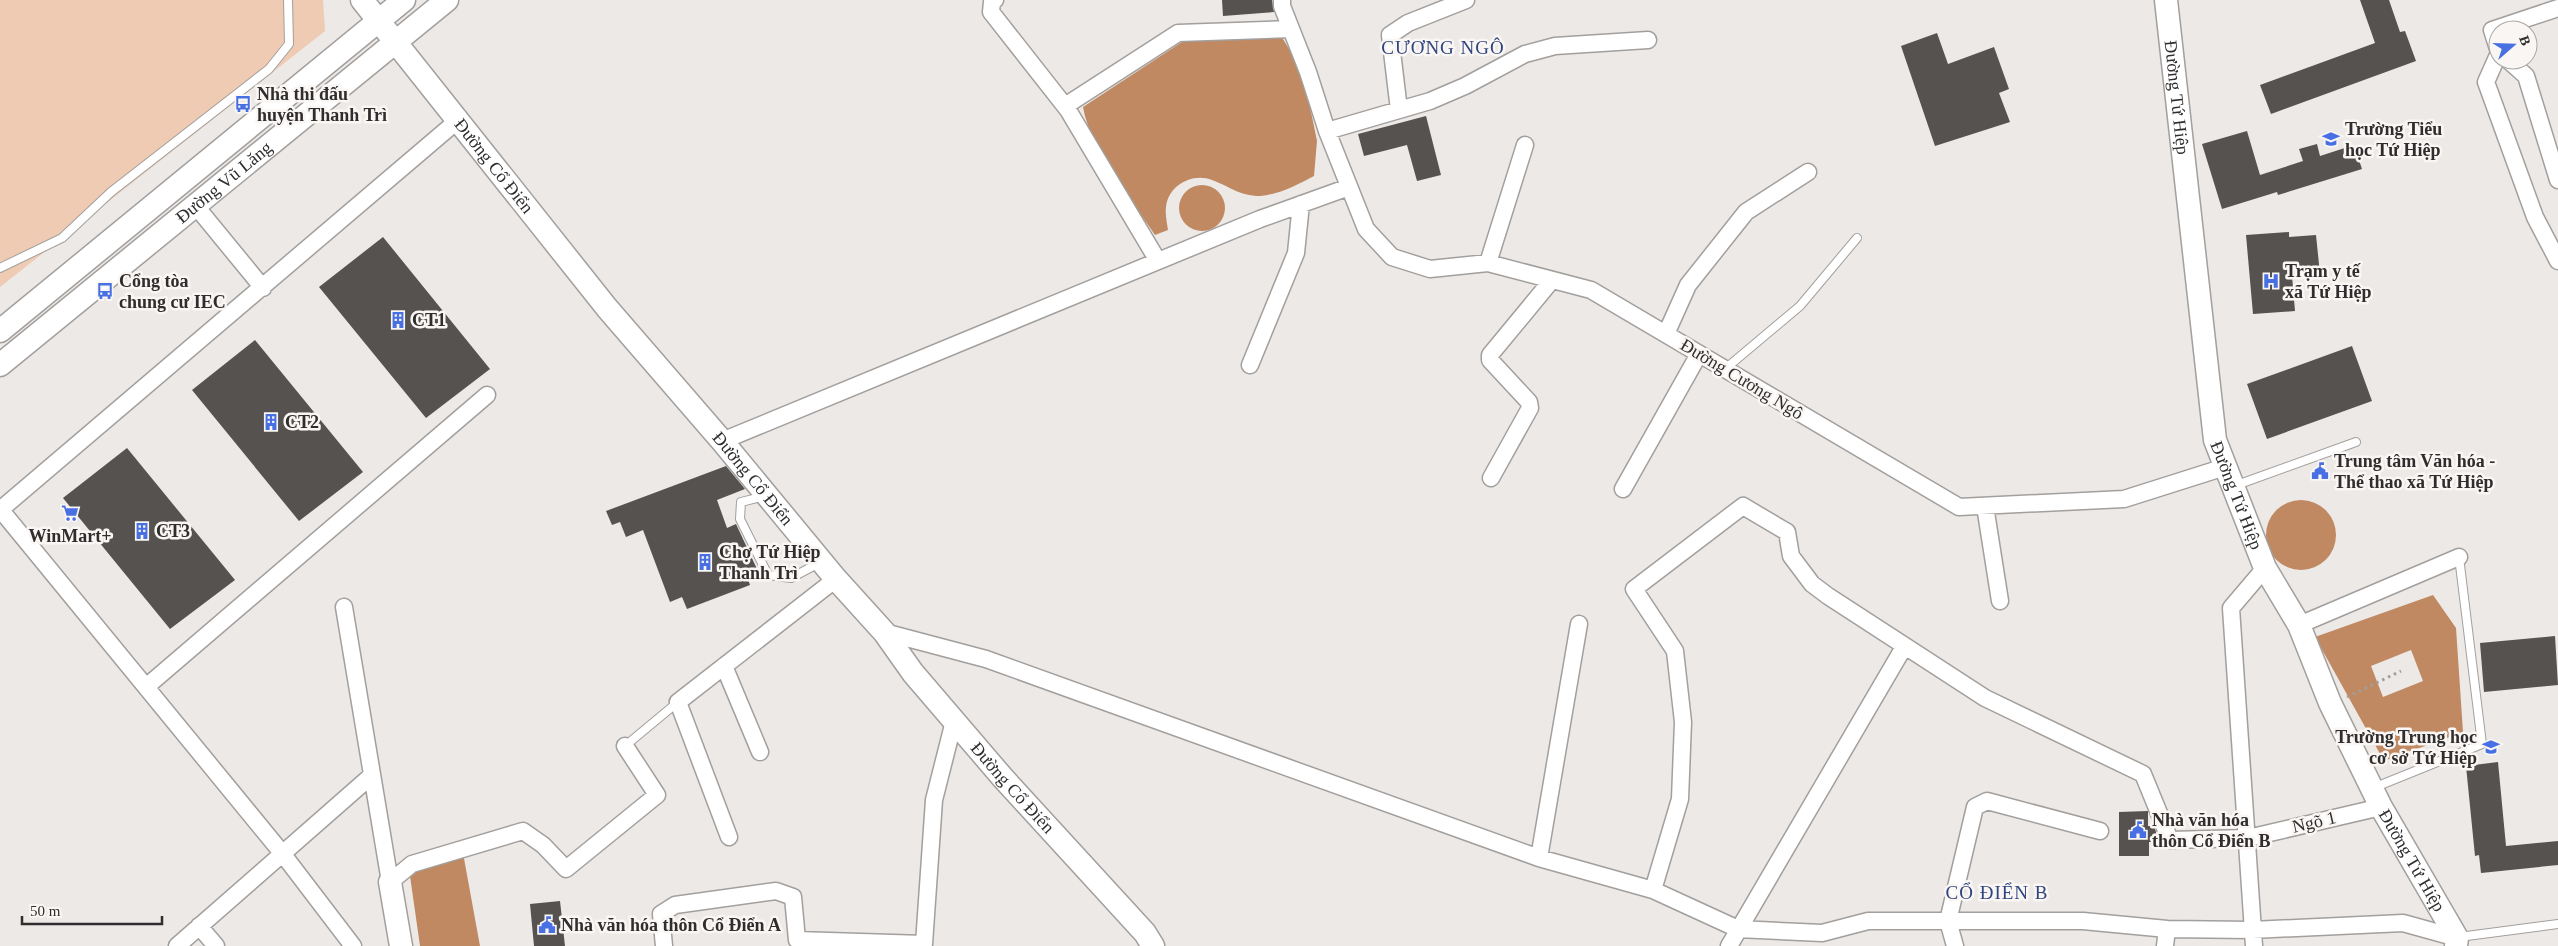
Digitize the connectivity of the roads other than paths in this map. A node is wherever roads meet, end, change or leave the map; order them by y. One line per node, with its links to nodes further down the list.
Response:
1 (288, 0): 31 (lane)
2 (362, 0): 10 (street, Đường Cổ Điển)
3 (404, 0): 10 (street, Đường Vũ Lăng)
4 (447, 0): 14 (street, Đường Vũ Lăng)
5 (996, 0): 17 (street)
6 (1282, 0): 12 (street, Đường Cương Ngô)
7 (1466, 0): 18 (street)
8 (2166, 0): 43 (street, Đường Tứ Hiệp)
9 (2558, 8): 11 (street)
10 (376, 20): 14 (street, Đường Cổ Điển); 34 (street, Đường Vũ Lăng)
11 (2522, 20)
12 (1291, 29): 17 (street); 20 (street, Đường Cương Ngô)
13 (1648, 40): 18 (street)
14 (395, 42): 19 (street, Đường Cổ Điển); 26 (street, Đường Vũ Lăng)
15 (2491, 70): 28 (street)
16 (2519, 70): 23 (street)
17 (1065, 106): 29 (street)
18 (1399, 110): 20 (street)
19 (457, 121): 33 (street); 41 (street, Đường Cổ Điển)
20 (1327, 131): 24 (street, Đường Cương Ngô)
21 (1524, 145): 30 (street)
22 (1808, 172): 35 (street)
23 (2558, 180)
24 (1349, 187): 25 (street); 30 (street, Đường Cương Ngô)
25 (1301, 204): 29 (street); 38 (street)
26 (195, 205): 33 (street); 37 (street, Đường Vũ Lăng)
27 (1857, 238): 39 (lane)
28 (2558, 260)
29 (1158, 261): 41 (street)
30 (1488, 263): 32 (street, Đường Cương Ngô)
31 (0, 268)
32 (1552, 280): 35 (street, Đường Cương Ngô); 44 (street)
33 (263, 288): 48 (street)
34 (0, 331)
35 (1666, 334): 36 (street, Đường Cương Ngô)
36 (1700, 354): 39 (street, Đường Cương Ngô); 45 (street)
37 (0, 365)
38 (1250, 365)
39 (1725, 369): 47 (street, Đường Cương Ngô)
40 (487, 394): 60 (street)
41 (722, 441): 46 (street, Đường Cổ Điển)
42 (2356, 442): 43 (lane)
43 (2229, 477): 47 (street, Đường Cương Ngô); 51 (street, Đường Tứ Hiệp)
44 (1491, 478)
45 (1623, 489)
46 (767, 496): 50 (street, Đường Cổ Điển); 50 (lane)
47 (1984, 506): 53 (street)
48 (0, 509): 60 (street)
49 (2459, 558): 56 (street); 66 (lane)
50 (821, 562): 52 (street, Đường Cổ Điển)
51 (2265, 568): 56 (street, Đường Tứ Hiệp); 69 (street)
52 (836, 579): 57 (street, Đường Cổ Điển); 59 (street)
53 (2000, 601)
54 (344, 607): 65 (street)
55 (1580, 624): 71 (street)
56 (2299, 625): 66 (street, Đường Tứ Hiệp)
57 (884, 632): 62 (street, Đường Cổ Điển); 71 (street)
58 (1904, 647): 69 (street, Ngõ 1); 73 (street); 77 (street)
59 (724, 666): 61 (street); 64 (street)
60 (146, 687): 70 (street)
61 (678, 702): 63 (lane); 68 (street)
62 (954, 721): 86 (street); 87 (street, Đường Cổ Điển)
63 (625, 746): 72 (street)
64 (760, 752)
65 (371, 776): 70 (street); 72 (street)
66 (2377, 797): 69 (street, Ngõ 1); 81 (street, Đường Tứ Hiệp)
67 (2100, 831): 74 (street)
68 (729, 837)
69 (2248, 838): 79 (street)
70 (282, 853): 76 (street); 84 (street)
71 (1539, 858): 73 (street)
72 (390, 882): 85 (street)
73 (1653, 890): 77 (street)
74 (1948, 921): 78 (street); 80 (street); 89 (street)
75 (2558, 924): 81 (lane)
76 (199, 926): 82 (street); 83 (street)
77 (1738, 928): 80 (street); 88 (street)
78 (2167, 929): 79 (street); 90 (street)
79 (2253, 938): 81 (street)
80 (1825, 939)
81 (2456, 942)
82 (178, 946)
83 (216, 946)
84 (353, 946)
85 (401, 946)
86 (664, 946)
87 (1153, 946)
88 (1730, 946)
89 (1955, 946)
90 (2165, 946)

